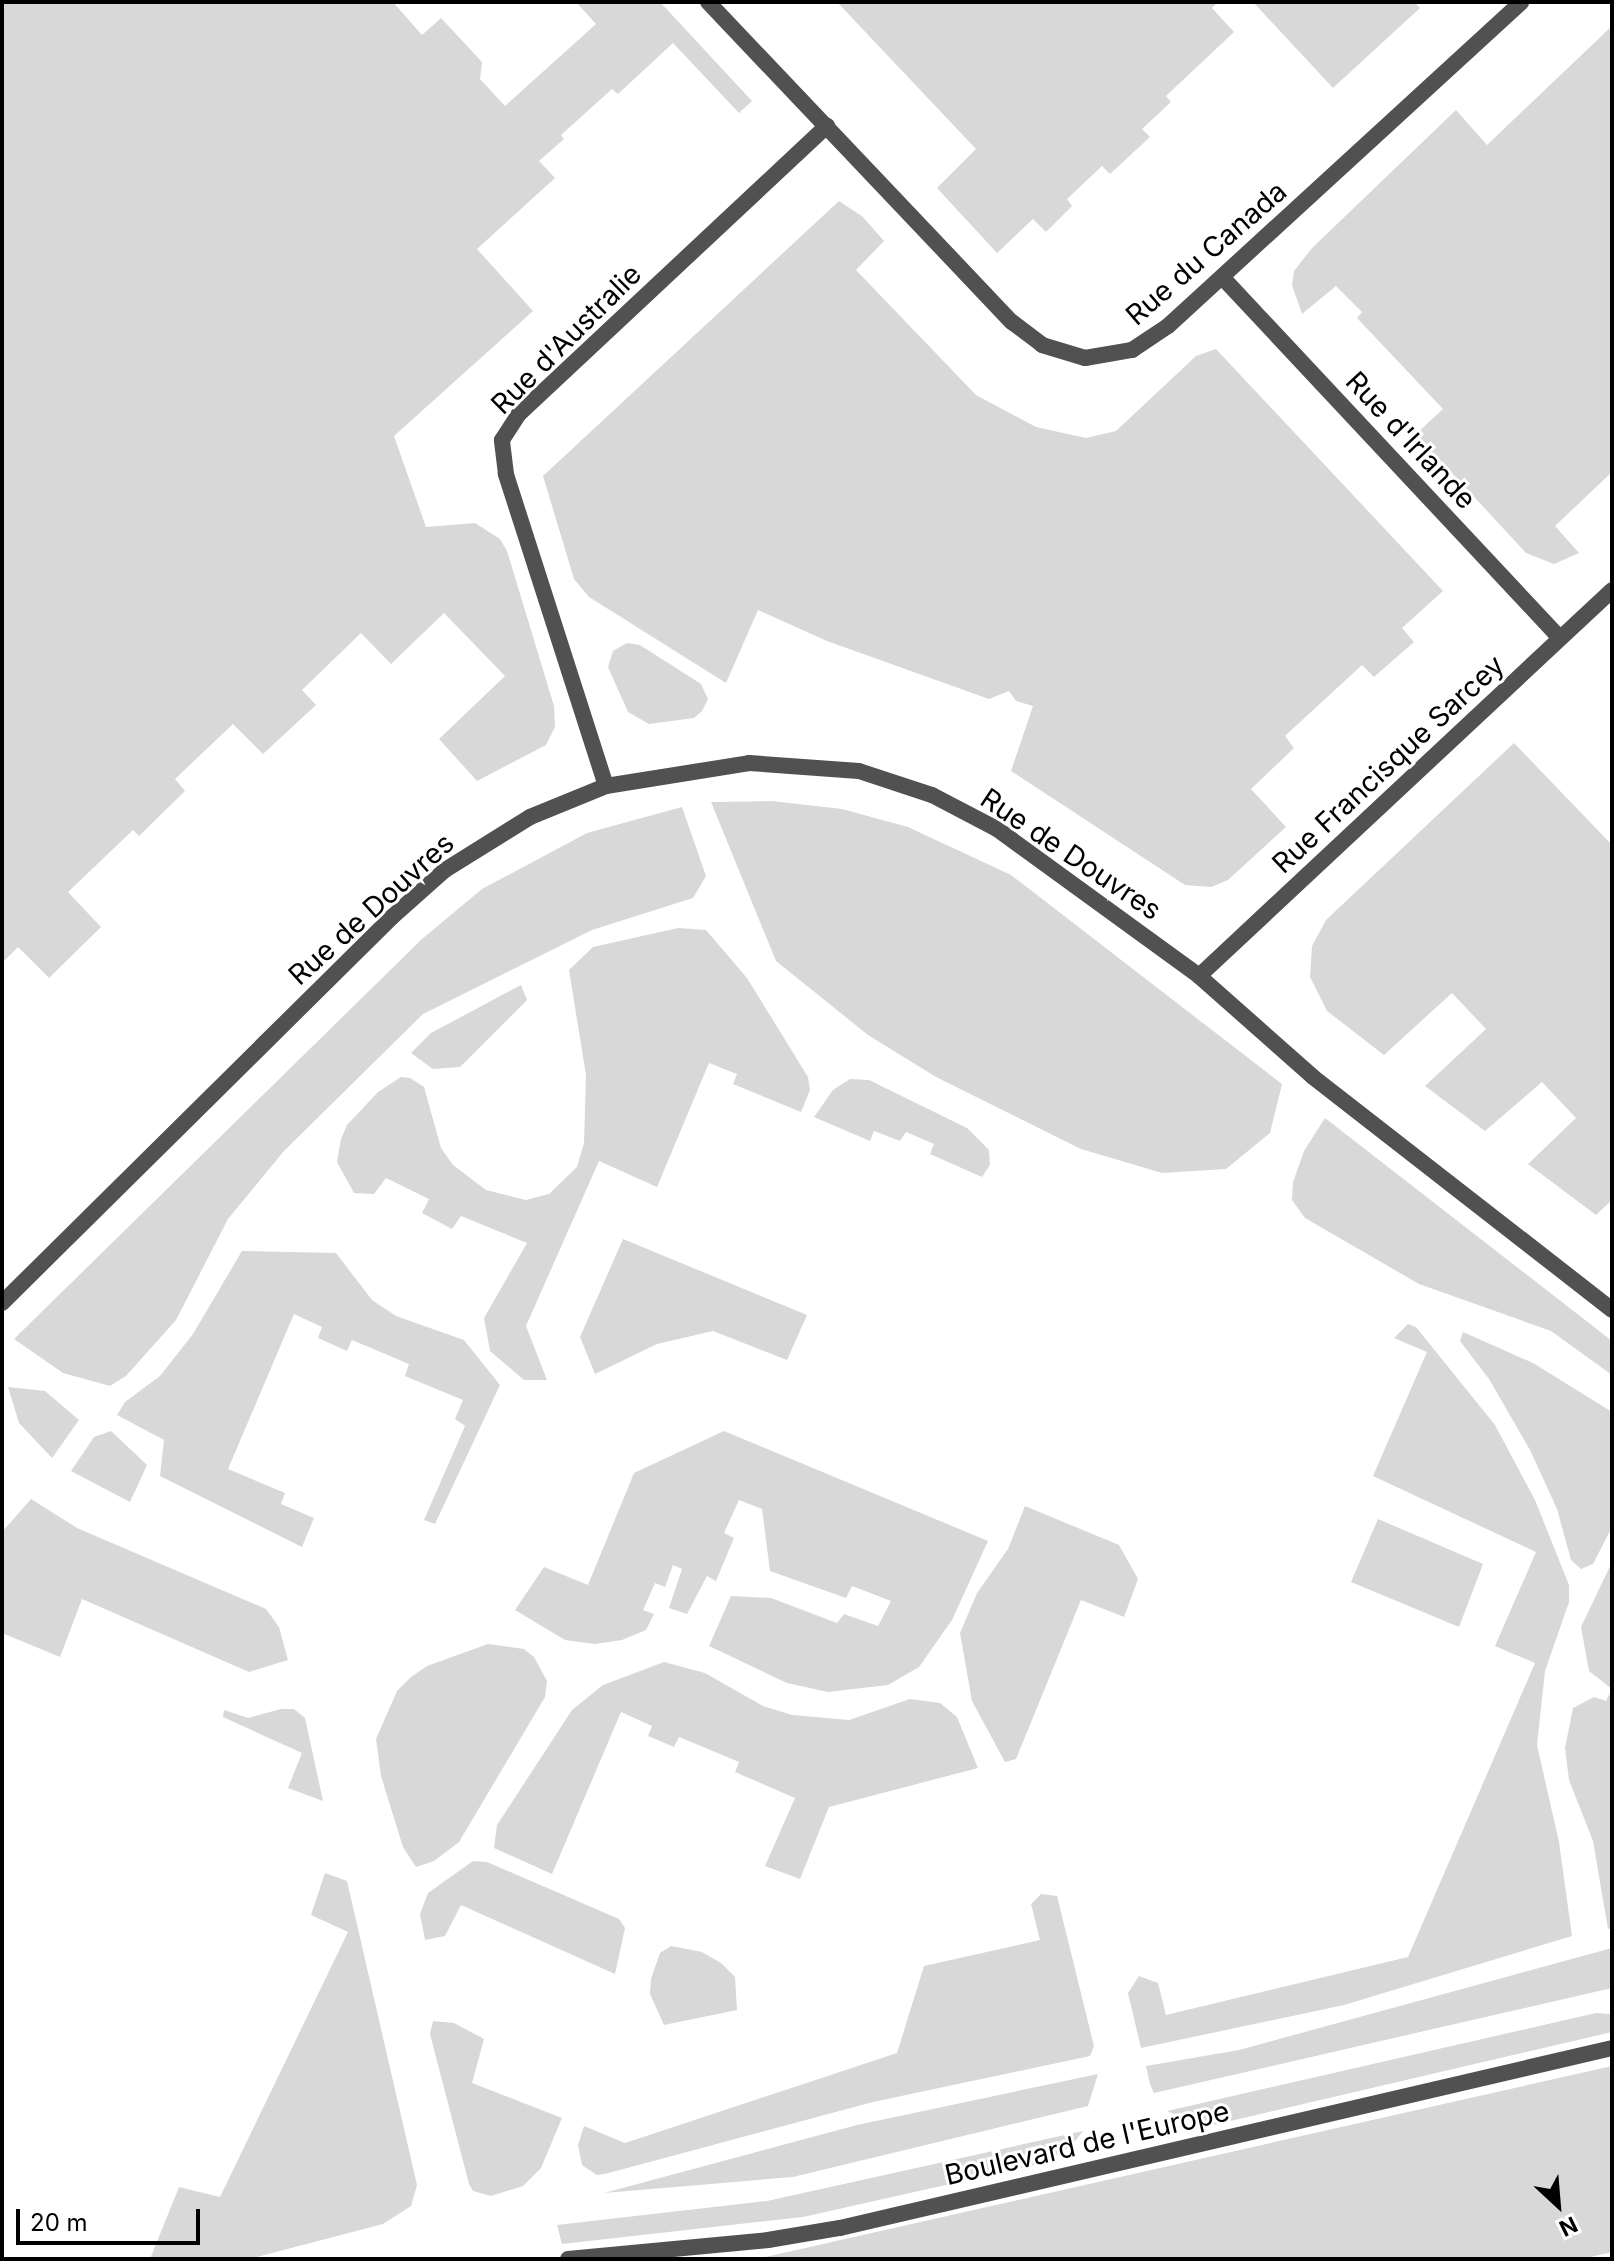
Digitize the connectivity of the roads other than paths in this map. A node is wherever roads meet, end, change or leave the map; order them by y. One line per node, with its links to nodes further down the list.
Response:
1 (708, 2): 3 (street, Rue du Canada)
2 (1521, 2): 4 (street, Rue du Canada)
3 (827, 126): 4 (street, Rue du Canada); 7 (street, Rue d'Australie)
4 (1223, 278): 6 (street, Rue d'Irlande)
5 (1612, 590): 6 (street, Rue Francisque Sarcey)
6 (1560, 638): 8 (street, Rue Francisque Sarcey)
7 (606, 786): 8 (street, Rue de Douvres); 9 (street, Rue de Douvres)
8 (1199, 976): 10 (street, Rue de Douvres)
9 (2, 1303)
10 (1612, 1310)
11 (1612, 2048): 12 (street, Boulevard de l'Europe)
12 (568, 2259)

